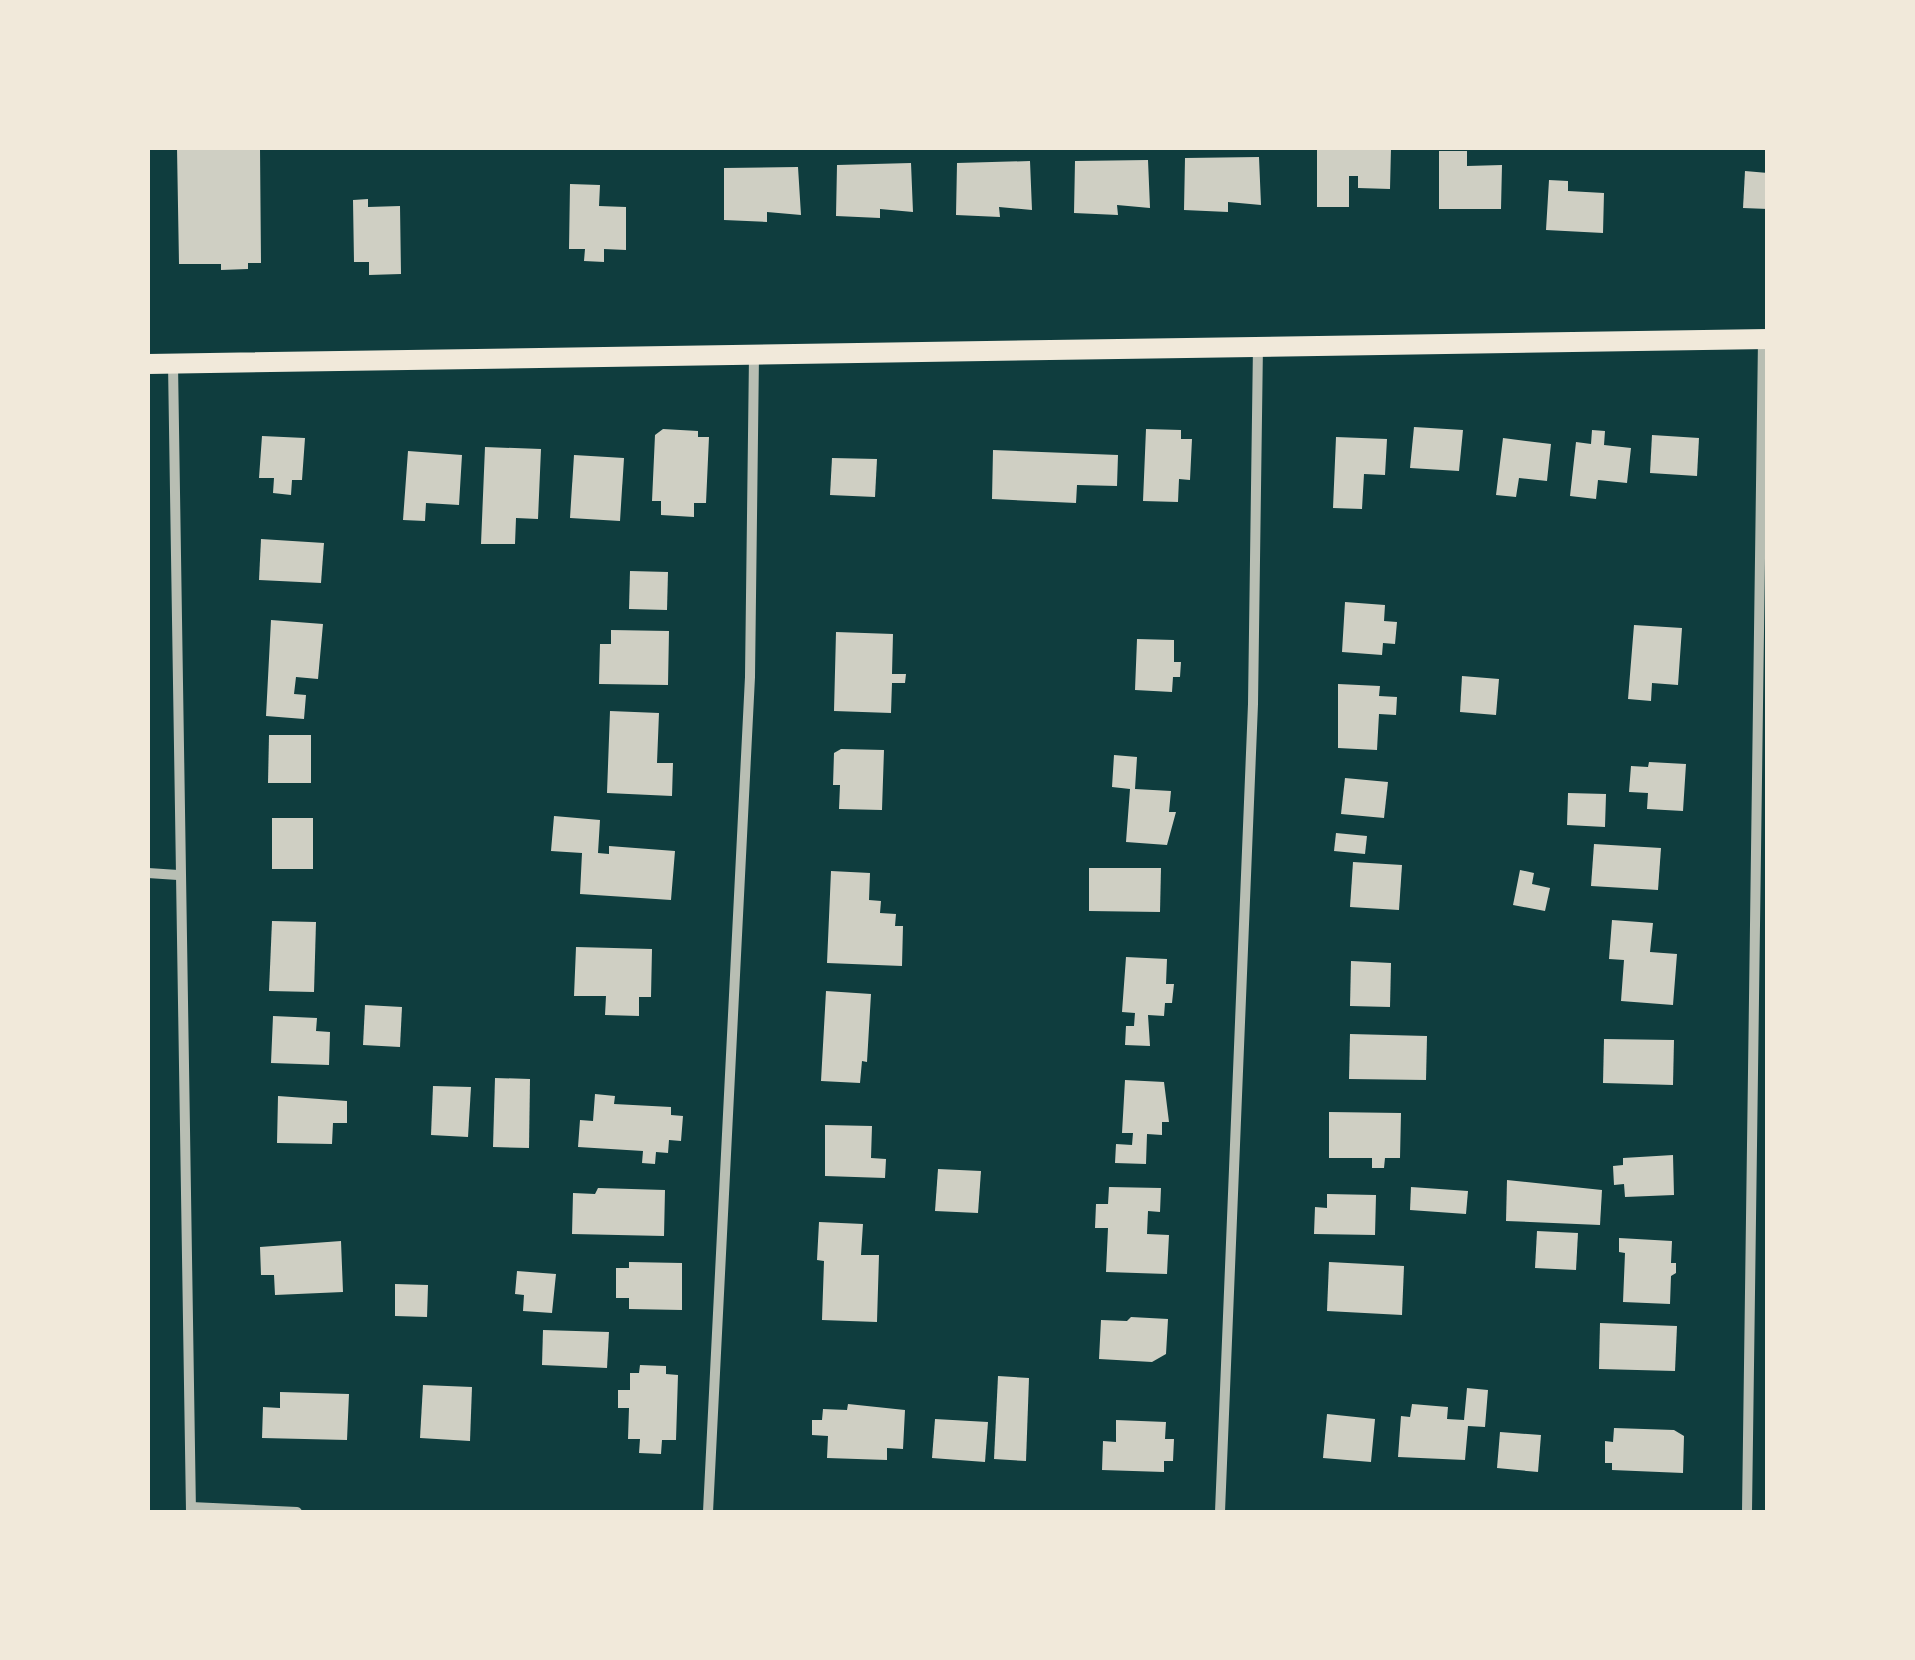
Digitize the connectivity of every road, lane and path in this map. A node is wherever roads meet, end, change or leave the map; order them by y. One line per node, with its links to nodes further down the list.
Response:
1 (1765, 339): 2 (main road); 12 (street)
2 (1258, 345): 3 (main road); 11 (street)
3 (754, 355): 5 (main road); 10 (street)
4 (148, 364): 5 (main road)
5 (173, 364): 7 (street)
6 (148, 872): 7 (street)
7 (178, 875): 8 (street)
8 (191, 1510): 9 (street)
9 (298, 1512)
10 (708, 1512)
11 (1220, 1512)
12 (1747, 1512)

